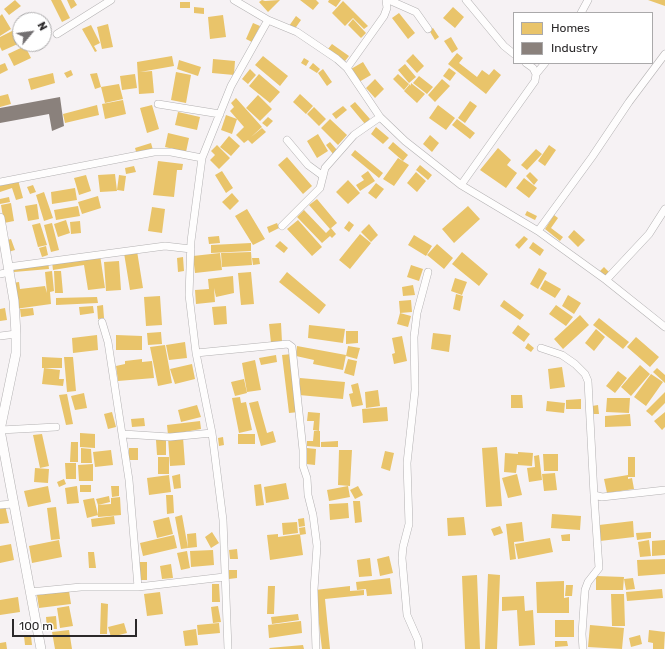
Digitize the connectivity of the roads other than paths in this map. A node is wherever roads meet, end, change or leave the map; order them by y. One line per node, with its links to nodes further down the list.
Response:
1 (111, 0): 10 (street)
2 (234, 0): 8 (street)
3 (386, 0): 15 (street)
4 (389, 0): 9 (street)
5 (466, 0): 11 (street)
6 (588, 0): 7 (street)
7 (581, 12)
8 (268, 20): 15 (street); 18 (street)
9 (428, 29)
10 (57, 34)
11 (513, 53)
12 (665, 54): 28 (street)
13 (527, 64): 16 (street)
14 (544, 64): 16 (street)
15 (347, 68): 19 (street)
16 (536, 74): 24 (street)
17 (158, 104): 18 (street)
18 (220, 114): 21 (street)
19 (380, 117): 22 (street); 24 (street)
20 (287, 140): 22 (street)
21 (202, 158): 23 (street); 29 (street)
22 (323, 176): 27 (street)
23 (0, 182)
24 (461, 185): 28 (street)
25 (665, 209): 32 (street)
26 (0, 218): 30 (street)
27 (282, 226)
28 (538, 231): 32 (street)
29 (191, 249): 30 (street); 38 (street)
30 (6, 271): 35 (street)
31 (428, 272): 53 (street)
32 (606, 280): 34 (street)
33 (102, 322): 42 (street)
34 (665, 327)
35 (16, 334): 36 (street); 40 (street)
36 (0, 336)
37 (541, 348): 44 (street)
38 (196, 353): 41 (street); 52 (street)
39 (56, 427): 40 (street)
40 (0, 430): 45 (street)
41 (212, 433): 42 (street); 47 (street)
42 (123, 434): 48 (street)
43 (665, 490): 44 (street)
44 (594, 495): 54 (street)
45 (13, 504): 46 (street); 49 (street)
46 (0, 505)
47 (224, 577): 48 (street); 51 (street)
48 (138, 587): 49 (street)
49 (30, 592): 50 (street)
50 (41, 649)
51 (228, 649)
52 (316, 649)
53 (419, 649)
54 (583, 649)

